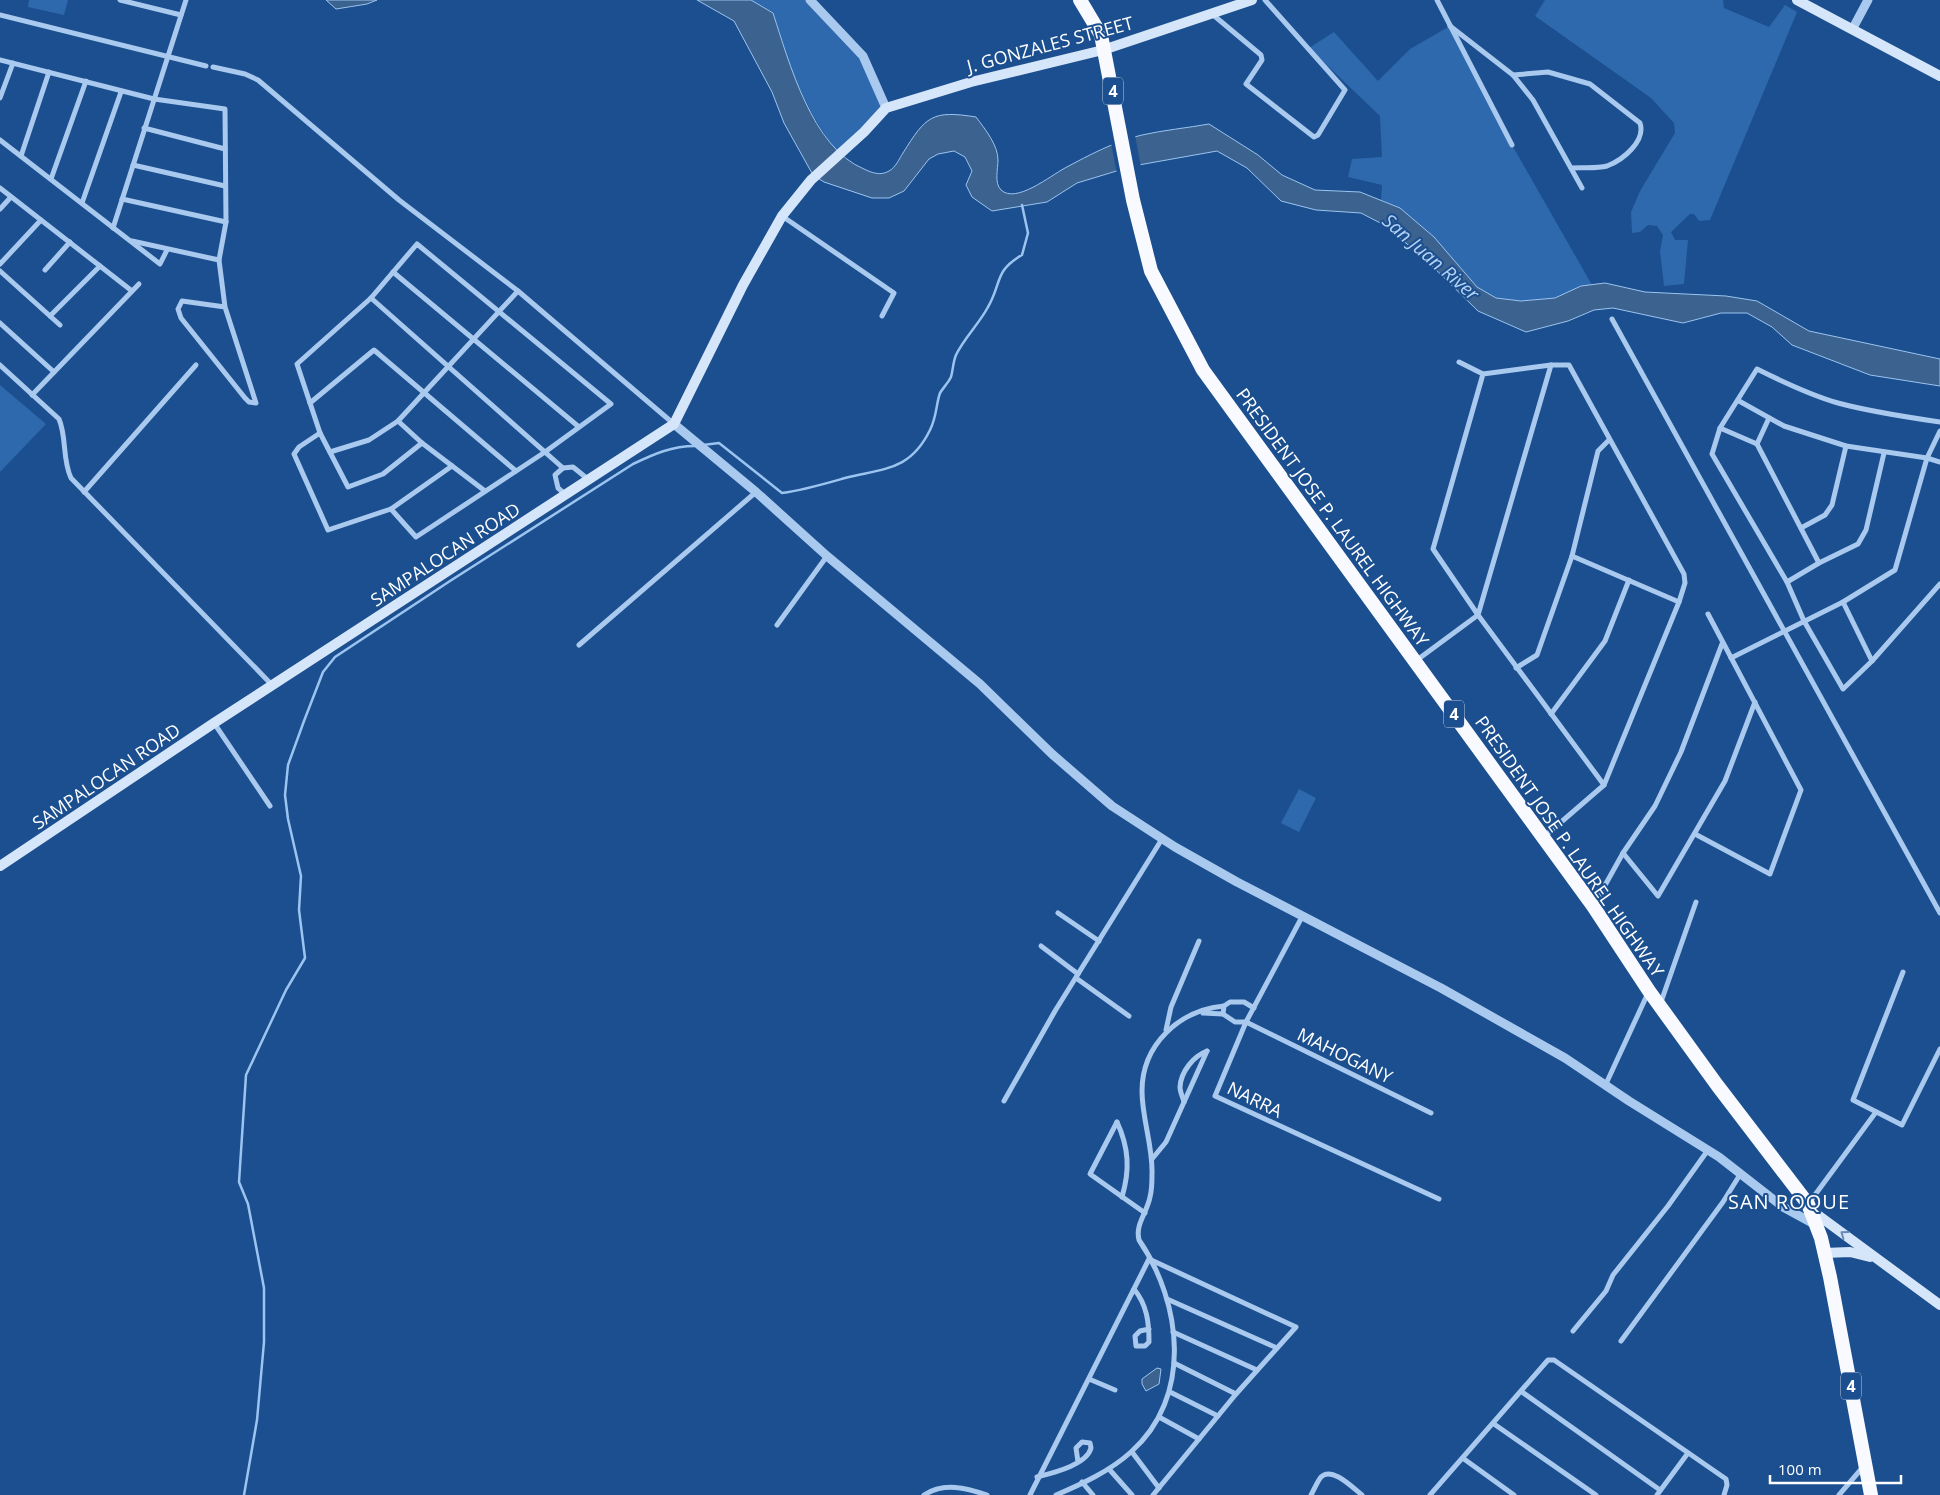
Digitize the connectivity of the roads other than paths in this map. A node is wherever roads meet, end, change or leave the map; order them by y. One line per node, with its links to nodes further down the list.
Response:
1 (120, 0): 14 (street)
2 (186, 0): 14 (street)
3 (810, 0): 30 (street)
4 (1070, 0): 17 (highway, PRESIDENT JOSE P. LAUREL HIGHWAY / 4)
5 (1080, 0): 17 (highway, PRESIDENT JOSE P. LAUREL HIGHWAY / 4)
6 (1252, 0): 11 (main road, J. GONZALES STREET)
7 (1265, 0): 12 (street)
8 (1437, 0): 15 (street)
9 (1797, 0): 16 (main road)
10 (1868, 0): 16 (street)
11 (1230, 3): 12 (main road, J. GONZALES STREET)
12 (1212, 14): 17 (main road, J. GONZALES STREET)
13 (0, 15): 18 (street)
14 (181, 15): 18 (street)
15 (1450, 26): 24 (street); 33 (street)
16 (1853, 28): 25 (main road)
17 (1103, 50): 30 (main road, J. GONZALES STREET); 125 (highway, PRESIDENT JOSE P. LAUREL HIGHWAY / 4)
18 (167, 58): 21 (street); 29 (street)
19 (0, 60): 20 (street)
20 (13, 63): 23 (street); 28 (street)
21 (206, 66)
22 (213, 68): 61 (street)
23 (49, 72): 26 (street); 35 (street)
24 (1513, 75): 37 (street); 37 (street)
25 (1940, 76)
26 (86, 81): 27 (street); 38 (street)
27 (121, 92): 29 (street); 44 (street)
28 (0, 98)
29 (154, 99): 31 (street); 34 (street)
30 (886, 108): 46 (main road, SAMPALOCAN ROAD)
31 (144, 128): 34 (street); 36 (street)
32 (0, 140): 35 (street)
33 (1512, 145)
34 (225, 149): 39 (street)
35 (21, 156): 38 (street)
36 (133, 165): 39 (street); 43 (street)
37 (1571, 168): 41 (street)
38 (50, 179): 44 (street)
39 (225, 186): 48 (street)
40 (0, 188): 42 (street)
41 (1582, 188)
42 (11, 197): 45 (street); 47 (street)
43 (122, 199): 48 (street); 49 (street)
44 (82, 203): 49 (street)
45 (0, 209)
46 (782, 216): 66 (street); 85 (main road, SAMPALOCAN ROAD)
47 (41, 220): 51 (street); 54 (street)
48 (226, 222): 53 (street)
49 (113, 228): 50 (street)
50 (130, 241): 52 (street); 52 (street)
51 (70, 242): 55 (street); 56 (street)
52 (168, 250): 53 (street)
53 (219, 260): 63 (street)
54 (0, 264)
55 (100, 266): 60 (street); 65 (street)
56 (45, 270)
57 (0, 271): 65 (street)
58 (393, 272): 62 (street); 64 (street); 70 (street)
59 (138, 284): 60 (street)
60 (132, 291): 76 (street)
61 (518, 291): 64 (street); 85 (street)
62 (371, 298): 75 (street); 81 (street)
63 (225, 307): 63 (street)
64 (500, 312): 70 (street); 86 (street)
65 (50, 316): 69 (street)
66 (882, 316)
67 (1612, 319): 121 (street)
68 (0, 323): 76 (street)
69 (60, 325)
70 (474, 339): 75 (street); 86 (street)
71 (1460, 362): 77 (street)
72 (196, 365): 103 (street)
73 (1551, 365): 77 (street); 90 (street); 118 (street)
74 (0, 366): 79 (street)
75 (449, 367): 78 (street); 95 (street)
76 (54, 372): 79 (street)
77 (1483, 374): 118 (street)
78 (425, 394): 81 (street); 83 (street); 101 (street)
79 (32, 395): 103 (street)
80 (1738, 402): 82 (street); 84 (street); 87 (street)
81 (310, 403): 89 (street)
82 (1769, 418): 92 (street); 93 (street)
83 (398, 421): 91 (street); 94 (street)
84 (1940, 422)
85 (674, 424): 102 (main road, SAMPALOCAN ROAD); 105 (street)
86 (579, 426): 95 (street)
87 (1720, 428): 92 (street); 113 (street)
88 (1940, 431): 97 (street)
89 (320, 433): 94 (street); 107 (street)
90 (1609, 440): 110 (street); 115 (street)
91 (422, 443): 94 (street); 99 (street)
92 (1756, 444): 108 (street)
93 (1846, 446): 96 (street); 108 (street)
94 (330, 452)
95 (544, 452): 100 (street); 101 (street)
96 (1884, 453): 97 (street); 111 (street)
97 (1928, 458): 98 (street); 116 (street)
98 (1940, 462)
99 (452, 466): 104 (street); 107 (street)
100 (563, 468): 102 (street); 106 (street)
101 (516, 471): 104 (street)
102 (589, 481): 106 (main road, SAMPALOCAN ROAD)
103 (84, 492): 128 (street)
104 (485, 492): 107 (street)
105 (756, 492): 109 (street); 123 (street)
106 (566, 495): 128 (main road, SAMPALOCAN ROAD)
107 (391, 509)
108 (1801, 528): 111 (street)
109 (827, 556): 120 (street); 135 (street)
110 (1572, 556): 112 (street); 127 (street)
111 (1819, 562): 113 (street)
112 (1629, 580): 115 (street); 130 (street)
113 (1787, 582): 119 (street)
114 (1940, 584): 126 (street)
115 (1678, 602): 132 (street)
116 (1843, 602): 119 (street); 126 (street)
117 (1708, 614): 122 (street)
118 (1478, 616): 125 (street); 127 (street)
119 (1804, 621): 121 (street); 126 (street)
120 (777, 625)
121 (1785, 630): 124 (street); 142 (street)
122 (1722, 644): 124 (street); 137 (street)
123 (579, 645)
124 (1731, 658): 129 (street)
125 (1416, 661): 136 (highway, PRESIDENT JOSE P. LAUREL HIGHWAY / 4)
126 (1872, 661)
127 (1516, 668): 130 (street)
128 (272, 686): 131 (main road, SAMPALOCAN ROAD)
129 (1754, 702): 134 (street); 134 (street)
130 (1551, 714): 132 (street)
131 (214, 723): 133 (street); 138 (main road, SAMPALOCAN ROAD)
132 (1604, 785): 136 (street)
133 (270, 806)
134 (1695, 834): 137 (street)
135 (1162, 838): 143 (street); 144 (street)
136 (1542, 838): 140 (highway, PRESIDENT JOSE P. LAUREL HIGHWAY / 4)
137 (1623, 853): 140 (street)
138 (0, 866)
139 (1696, 902): 150 (street)
140 (1593, 906): 149 (highway, PRESIDENT JOSE P. LAUREL HIGHWAY / 4)
141 (1058, 913): 144 (street)
142 (1940, 913)
143 (1303, 915): 152 (street, NARRA); 159 (street)
144 (1099, 941): 148 (street)
145 (1199, 941): 157 (street)
146 (1041, 946): 148 (street)
147 (1904, 972): 162 (street)
148 (1077, 976): 155 (street); 160 (street)
149 (1649, 991): 150 (highway, PRESIDENT JOSE P. LAUREL HIGHWAY / 4); 159 (street)
150 (1660, 1005): 169 (highway, PRESIDENT JOSE P. LAUREL HIGHWAY / 4)
151 (1224, 1006): 152 (street); 153 (street); 154 (street)
152 (1254, 1008): 156 (street, NARRA)
153 (1198, 1012): 154 (street); 157 (street)
154 (1223, 1014): 156 (street)
155 (1129, 1016)
156 (1246, 1022): 163 (street, MAHOGANY); 168 (street, NARRA)
157 (1166, 1031): 165 (street)
158 (1940, 1049): 162 (street)
159 (1605, 1086): 164 (street)
160 (1004, 1101)
161 (1184, 1103): 161 (street); 165 (street)
162 (1876, 1112): 169 (street)
163 (1431, 1113)
164 (1708, 1150): 166 (street); 179 (street)
165 (1152, 1159): 170 (street)
166 (1741, 1173): 171 (street); 181 (street)
167 (1122, 1197): 167 (street); 170 (street)
168 (1439, 1199)
169 (1810, 1207): 171 (highway, PRESIDENT JOSE P. LAUREL HIGHWAY / 4); 173 (main road, 4, one-way to 169)
170 (1145, 1213): 174 (street)
171 (1817, 1225): 172 (highway, PRESIDENT JOSE P. LAUREL HIGHWAY / 4)
172 (1824, 1253): 173 (main road); 198 (highway, PRESIDENT JOSE P. LAUREL HIGHWAY / 4)
173 (1876, 1258): 177 (main road, 4)
174 (1149, 1259): 175 (street); 176 (street); 182 (street)
175 (1134, 1289): 178 (street); 185 (street)
176 (1167, 1299): 180 (street); 182 (street)
177 (1940, 1305)
178 (1149, 1329)
179 (1573, 1331)
180 (1173, 1332): 183 (street); 184 (street)
181 (1621, 1341)
182 (1277, 1348): 184 (street)
183 (1174, 1363): 187 (street); 189 (street)
184 (1257, 1370): 189 (street)
185 (1089, 1379): 186 (street); 200 (street)
186 (1115, 1390)
187 (1170, 1392): 190 (street); 191 (street)
188 (1522, 1392): 192 (street); 195 (street); 203 (street)
189 (1236, 1394): 191 (street)
190 (1159, 1416): 193 (street); 194 (street)
191 (1218, 1416): 193 (street)
192 (1494, 1424): 196 (street); 215 (street)
193 (1199, 1439): 202 (street)
194 (1132, 1452): 199 (street); 202 (street)
195 (1688, 1453): 203 (street); 216 (street)
196 (1464, 1459): 204 (street); 214 (street)
197 (1078, 1462): 200 (street)
198 (1865, 1464): 217 (street); 218 (highway, PRESIDENT JOSE P. LAUREL HIGHWAY / 4)
199 (1109, 1469): 201 (street); 210 (street)
200 (1037, 1477): 207 (street)
201 (1082, 1482): 208 (street); 209 (street)
202 (1158, 1488): 211 (street)
203 (1659, 1493)
204 (1434, 1494)
205 (924, 1495): 206 (street)
206 (987, 1495)
207 (1030, 1495)
208 (1057, 1495)
209 (1092, 1495)
210 (1132, 1495)
211 (1153, 1495)
212 (1311, 1495): 213 (street)
213 (1362, 1495)
214 (1514, 1495)
215 (1596, 1495)
216 (1724, 1495)
217 (1839, 1495)
218 (1871, 1495)

